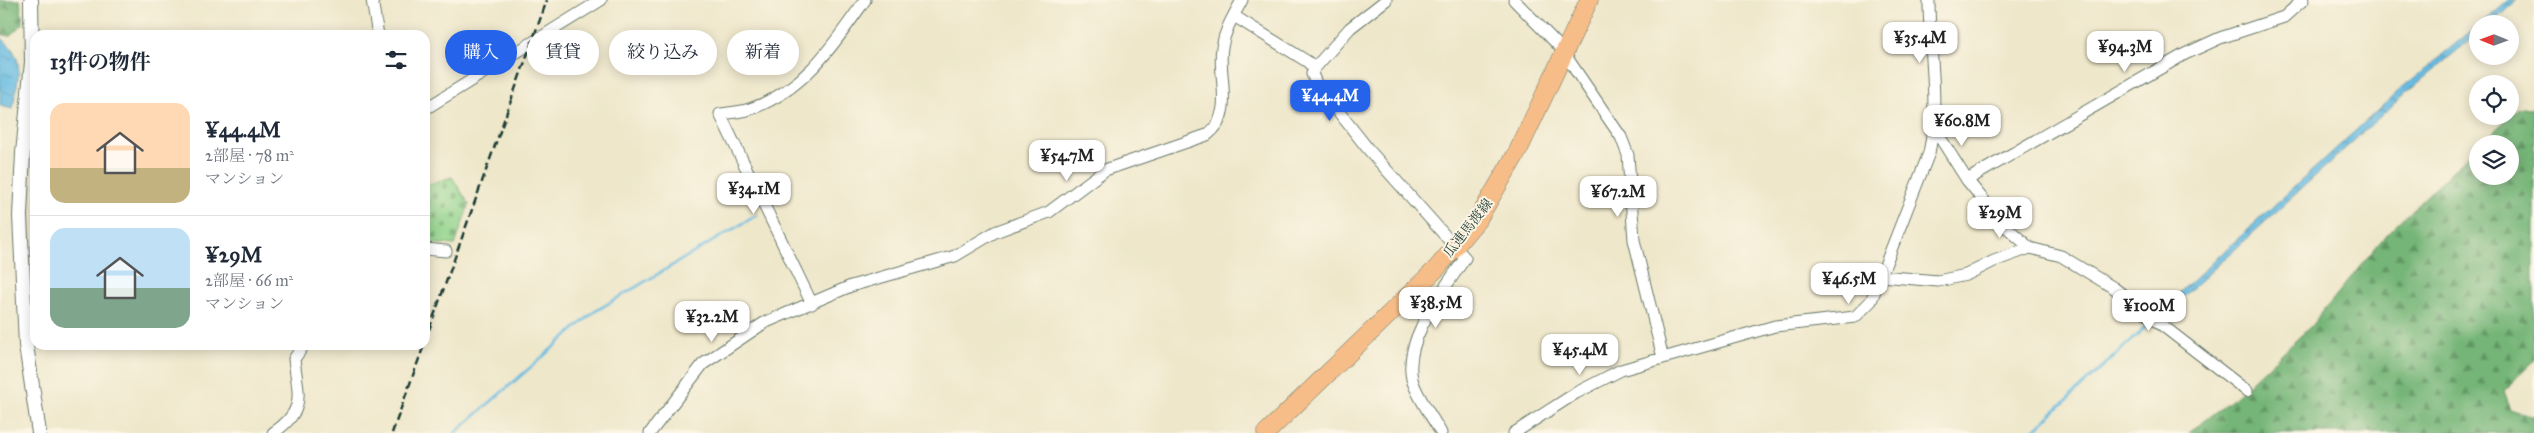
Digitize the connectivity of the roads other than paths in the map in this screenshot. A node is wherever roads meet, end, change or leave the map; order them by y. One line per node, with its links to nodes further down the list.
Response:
1 (31, 0): 12 (street)
2 (372, 0): 13 (street)
3 (600, 0): 17 (street)
4 (865, 0): 25 (street)
5 (1242, 0): 11 (street)
6 (1386, 0): 15 (street)
7 (1514, 0): 14 (street)
8 (1589, 0): 14 (main road, 瓜連馬渡線)
9 (1929, 0): 18 (street)
10 (2303, 0): 19 (street)
11 (1234, 16): 15 (street); 25 (street)
12 (32, 30)
13 (377, 30)
14 (1563, 54): 20 (main road, 瓜連馬渡線); 27 (street)
15 (1314, 69): 20 (street)
16 (30, 90): 29 (street)
17 (430, 106)
18 (1934, 128): 19 (street); 24 (street)
19 (1967, 180): 21 (street)
20 (1455, 248): 32 (main road, 瓜連馬渡線); 33 (street)
21 (2030, 248): 24 (street); 28 (street)
22 (430, 249): 23 (street)
23 (446, 251)
24 (1881, 276): 27 (street)
25 (812, 304): 31 (street)
26 (300, 350): 30 (street)
27 (1663, 358): 34 (street)
28 (2247, 392)
29 (39, 433)
30 (273, 433)
31 (650, 433)
32 (1266, 433)
33 (1441, 433)
34 (1514, 433)

